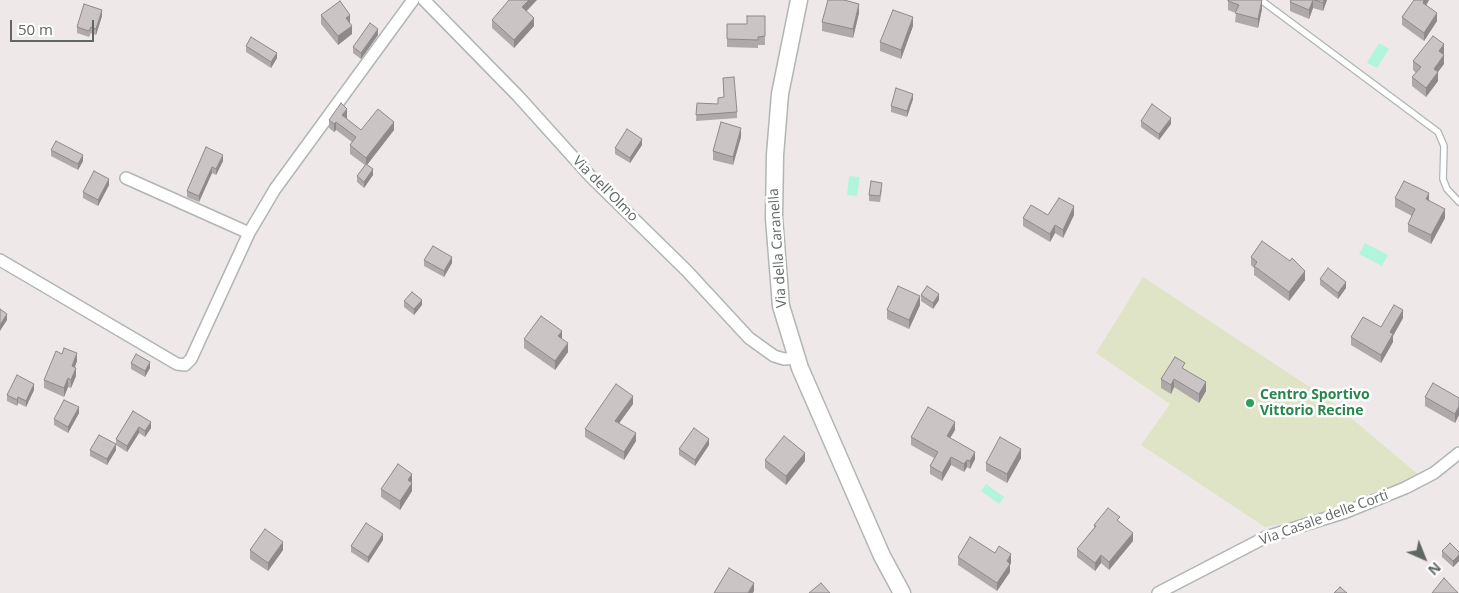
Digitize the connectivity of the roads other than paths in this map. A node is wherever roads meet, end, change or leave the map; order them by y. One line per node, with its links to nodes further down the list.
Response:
1 (413, 0): 7 (street)
2 (424, 0): 9 (street, Via dell'Olmo)
3 (799, 0): 9 (main road, Via della Caranella)
4 (1262, 0): 6 (lane)
5 (126, 178): 7 (street)
6 (1459, 202)
7 (250, 233): 8 (street)
8 (0, 260)
9 (796, 358): 11 (main road, Via della Caranella)
10 (1459, 453): 12 (street, Via Casale delle Corti)
11 (902, 593)
12 (1158, 593)

